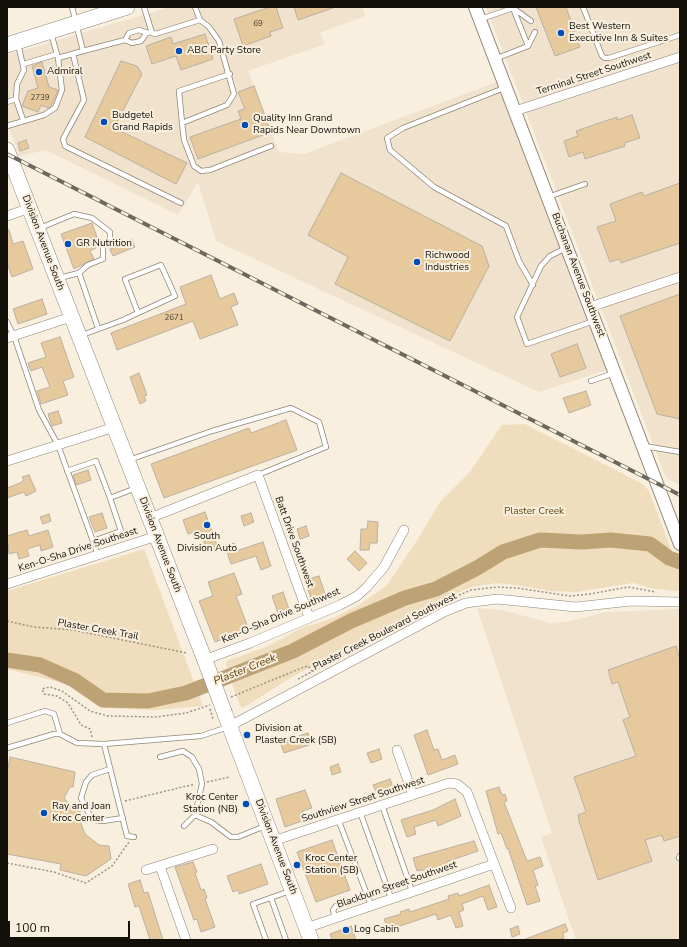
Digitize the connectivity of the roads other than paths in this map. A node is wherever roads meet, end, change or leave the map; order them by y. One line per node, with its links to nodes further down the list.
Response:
1 (72, 7): 12 (lane)
2 (128, 7): 8 (main road)
3 (144, 7): 15 (lane)
4 (195, 7): 10 (lane)
5 (475, 7): 9 (street, Buchanan Avenue Southwest)
6 (583, 7): 17 (lane)
7 (513, 8): 9 (lane); 11 (lane); 20 (lane)
8 (104, 11): 12 (main road)
9 (480, 19): 25 (street, Buchanan Avenue Southwest)
10 (200, 20): 15 (lane); 27 (lane)
11 (531, 21)
12 (76, 23): 13 (main road); 21 (lane)
13 (50, 31): 19 (main road); 23 (lane)
14 (535, 32): 20 (lane)
15 (152, 33): 16 (lane)
16 (146, 34): 18 (lane); 18 (lane)
17 (680, 35)
18 (125, 40): 21 (lane)
19 (12, 44): 26 (lane)
20 (528, 46): 25 (lane)
21 (83, 51): 22 (lane)
22 (73, 54): 23 (lane); 39 (lane)
23 (57, 56): 26 (lane); 32 (lane)
24 (680, 57): 31 (street, Terminal Street Southwest)
25 (495, 58): 28 (street, Buchanan Avenue Southwest)
26 (24, 64): 29 (lane)
27 (230, 74): 33 (lane); 33 (lane)
28 (506, 87): 31 (street, Buchanan Avenue Southwest); 47 (lane)
29 (16, 98): 30 (lane); 32 (lane)
30 (7, 102)
31 (515, 112): 38 (street, Buchanan Avenue Southwest)
32 (23, 120): 34 (lane)
33 (182, 123): 35 (lane)
34 (7, 126)
35 (271, 146)
36 (7, 150): 40 (main road, Division Avenue South)
37 (585, 184): 38 (lane)
38 (548, 197): 43 (street, Buchanan Avenue Southwest)
39 (181, 203)
40 (30, 208): 41 (street); 42 (main road, Division Avenue South)
41 (7, 216)
42 (38, 228): 44 (lane); 46 (main road, Division Avenue South)
43 (567, 248): 47 (lane); 48 (street, Buchanan Avenue Southwest)
44 (79, 274): 46 (lane); 53 (lane)
45 (680, 277): 48 (street)
46 (57, 279): 50 (main road, Division Avenue South)
47 (533, 285): 51 (lane)
48 (590, 307): 51 (street, Buchanan Avenue Southwest)
49 (138, 314): 49 (lane); 53 (lane)
50 (71, 317): 54 (main road, Division Avenue South); 55 (street)
51 (595, 321): 56 (street, Buchanan Avenue Southwest)
52 (7, 322): 55 (lane)
53 (98, 328): 54 (lane)
54 (79, 336): 58 (main road, Division Avenue South)
55 (10, 337): 59 (lane)
56 (615, 373): 57 (lane); 60 (street, Buchanan Avenue Southwest)
57 (591, 381)
58 (115, 427): 59 (street); 62 (main road, Division Avenue South)
59 (58, 445): 63 (street); 64 (lane)
60 (644, 446): 61 (lane); 72 (street, Buchanan Avenue Southwest)
61 (680, 452)
62 (127, 460): 65 (lane); 66 (main road, Division Avenue South)
63 (7, 461)
64 (67, 471): 67 (lane); 71 (lane)
65 (258, 475): 68 (street); 76 (street, Batt Drive Southwest)
66 (138, 487): 67 (lane); 68 (main road, Division Avenue South)
67 (110, 498): 71 (lane)
68 (150, 518): 70 (main road, Division Avenue South)
69 (404, 530): 76 (street, Ken-O-Sha Drive Southwest)
70 (156, 536): 73 (street, Ken-O-Sha Drive Southeast); 77 (main road, Division Avenue South)
71 (93, 541): 73 (lane)
72 (680, 544)
73 (98, 555): 74 (street, Ken-O-Sha Drive Southeast)
74 (7, 584)
75 (680, 602): 78 (street, Plaster Creek Boulevard Southwest)
76 (309, 617): 77 (street, Ken-O-Sha Drive Southwest)
77 (207, 666): 78 (main road, Division Avenue South, bridge)
78 (223, 720): 81 (lane); 93 (main road, Division Avenue South)
79 (7, 723): 80 (lane)
80 (60, 734): 81 (lane); 82 (lane)
81 (104, 744): 85 (lane)
82 (7, 748)
83 (397, 750): 86 (street)
84 (160, 757): 89 (lane)
85 (110, 769): 90 (lane); 90 (lane)
86 (413, 795): 87 (street, Southview Street Southwest); 97 (street, Southview Street Southwest)
87 (382, 805): 88 (street, Southview Street Southwest); 101 (lane)
88 (360, 812): 91 (street, Southview Street Southwest); 104 (lane)
89 (195, 816): 92 (lane); 93 (lane)
90 (123, 818): 94 (lane)
91 (338, 819): 95 (street, Southview Street Southwest); 102 (lane)
92 (184, 826)
93 (267, 826): 95 (main road, Division Avenue South)
94 (132, 837)
95 (273, 841): 100 (main road, Division Avenue South)
96 (213, 849): 98 (street)
97 (494, 864): 101 (street, Blackburn Street Southwest); 106 (street)
98 (160, 866): 99 (street); 109 (street)
99 (146, 870)
100 (292, 890): 103 (lane); 108 (main road, Division Avenue South)
101 (412, 891): 104 (street, Blackburn Street Southwest)
102 (367, 895): 105 (lane); 107 (lane)
103 (271, 898): 110 (lane); 111 (lane)
104 (391, 898): 105 (street, Blackburn Street Southwest)
105 (371, 905): 107 (street, Blackburn Street Southwest)
106 (511, 908)
107 (335, 918): 108 (street, Blackburn Street Southwest)
108 (309, 934)
109 (186, 940)
110 (266, 940)
111 (286, 940)

